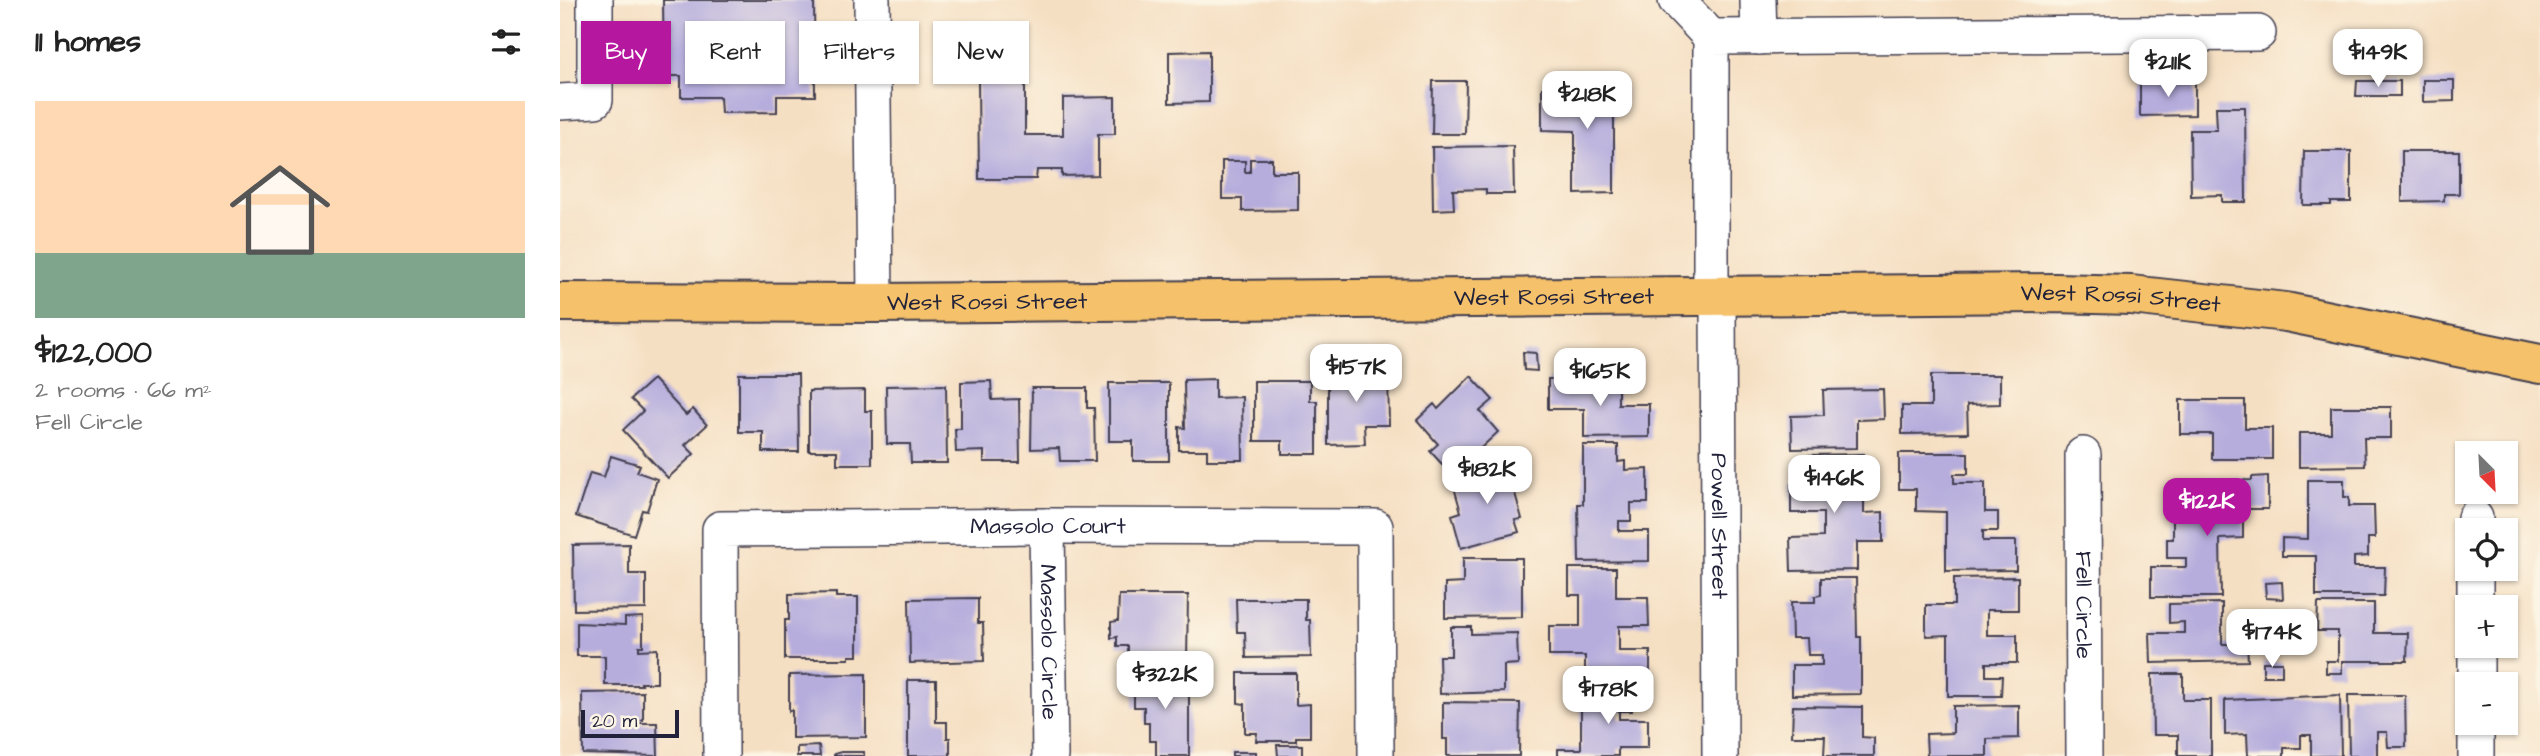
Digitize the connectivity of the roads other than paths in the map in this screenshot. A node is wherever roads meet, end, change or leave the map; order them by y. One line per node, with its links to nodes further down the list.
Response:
1 (595, 0): 8 (street)
2 (872, 0): 11 (street)
3 (1676, 0): 6 (street)
4 (1758, 0): 7 (street)
5 (2258, 33): 7 (street)
6 (1711, 37): 7 (street); 9 (street, Powell Street)
7 (1759, 37)
8 (560, 102)
9 (1714, 297): 11 (main road, West Rossi Street); 12 (main road, West Rossi Street); 19 (street, Powell Street)
10 (560, 302): 11 (main road, West Rossi Street)
11 (875, 303)
12 (2540, 364)
13 (2083, 455): 20 (street, Fell Circle)
14 (1046, 526): 16 (street, Massolo Court); 17 (street, Massolo Circle); 18 (street, Massolo Court)
15 (2476, 735): 21 (street)
16 (722, 756)
17 (1051, 756)
18 (1376, 756)
19 (1720, 756)
20 (2084, 756)
21 (2476, 756)

